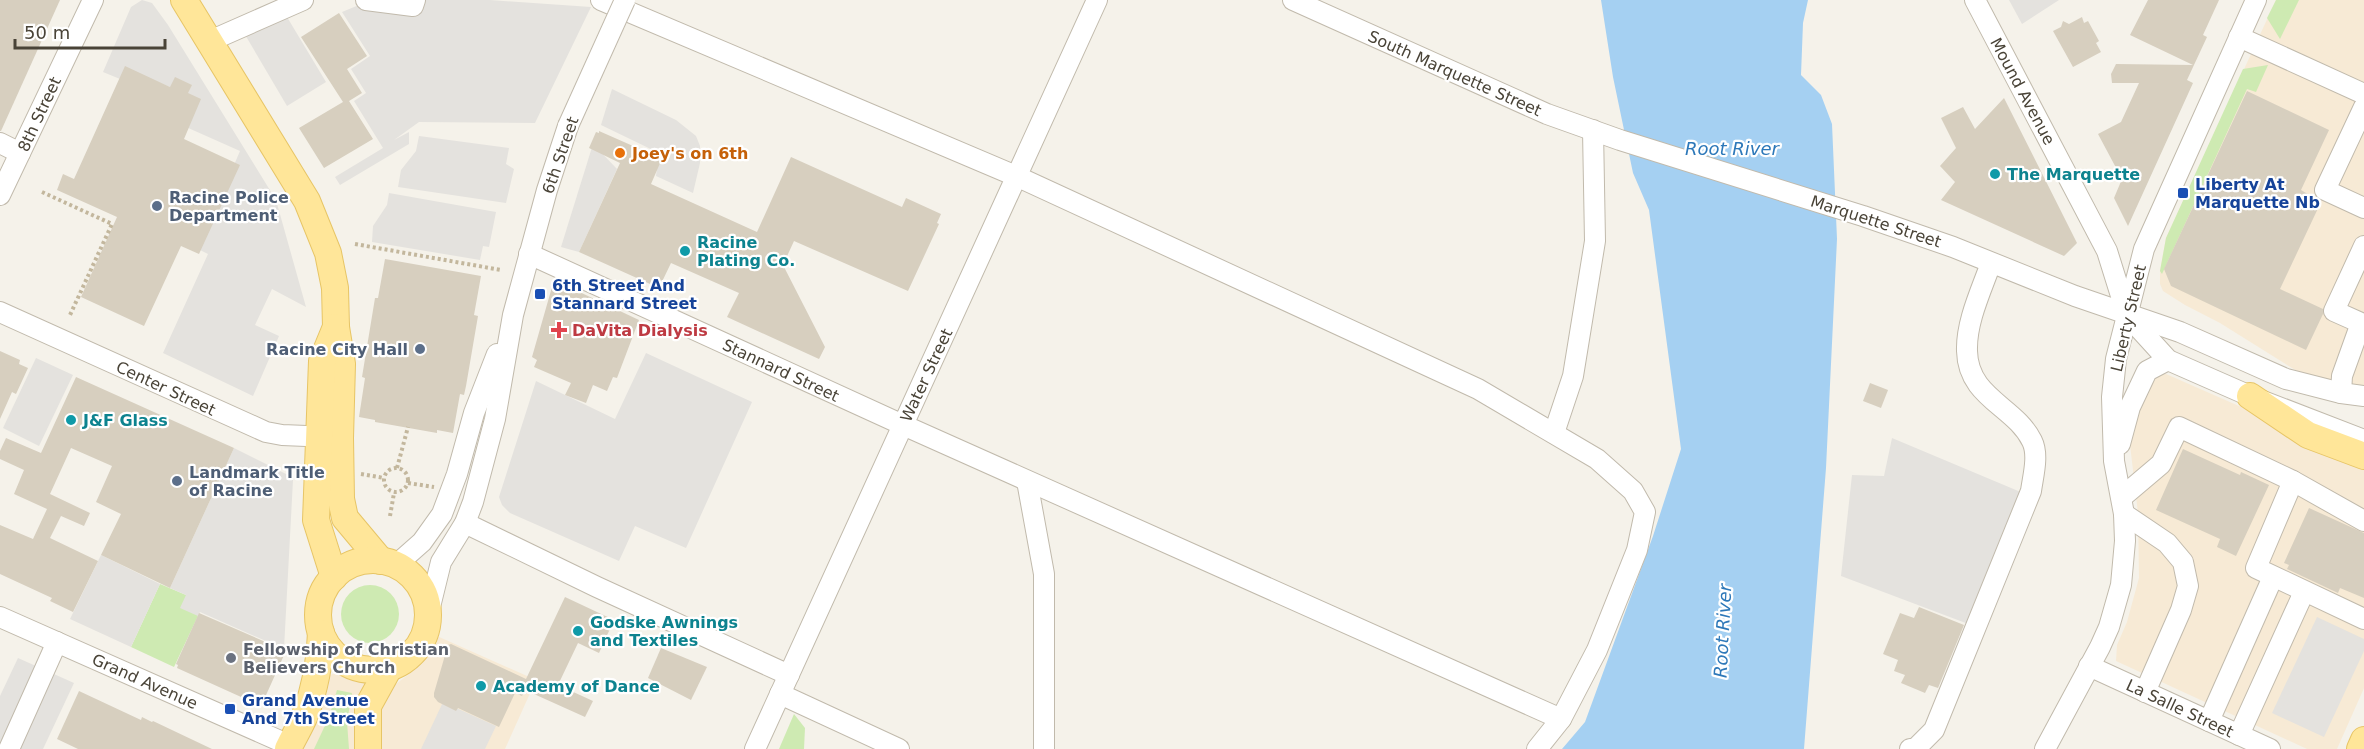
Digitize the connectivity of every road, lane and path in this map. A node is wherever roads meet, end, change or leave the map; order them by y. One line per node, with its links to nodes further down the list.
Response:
1 (93, 0): 19 (street, 8th Street)
2 (184, 0): 13 (main road)
3 (303, 0): 13 (street)
4 (366, 0): 5 (street)
5 (415, 0)
6 (601, 0): 20 (street)
7 (625, 0): 26 (street, 6th Street, bridge)
8 (1097, 0): 20 (street, Water Street)
9 (1293, 0): 16 (street, South Marquette Street)
10 (1975, 0): 32 (street, Mound Avenue)
11 (2256, 0): 12 (street, Liberty Street)
12 (2239, 37): 14 (street); 32 (street, Liberty Street)
13 (210, 41): 40 (main road)
14 (2364, 94)
15 (2364, 107): 23 (street)
16 (1593, 130): 17 (street, South Marquette Street); 39 (street)
17 (1620, 140): 27 (street, Marquette Street)
18 (0, 143): 19 (street)
19 (20, 153): 22 (street, 8th Street)
20 (1016, 176): 37 (street, Water Street); 39 (street)
21 (42, 192): 30 (path)
22 (0, 195)
23 (2364, 208)
24 (356, 244): 28 (path)
25 (2364, 246): 34 (street)
26 (529, 254): 31 (street, 6th Street); 37 (street, Stannard Street)
27 (1991, 263): 32 (street, Marquette Street); 81 (street)
28 (501, 270)
29 (0, 312): 40 (street, Center Street)
30 (70, 315)
31 (513, 315): 55 (street, 6th Street); 56 (street, 6th Street)
32 (2127, 315): 33 (street, Marquette Street); 34 (street, Marquette Street); 43 (street, Liberty Street)
33 (2168, 360): 35 (street, Marquette Street); 43 (street)
34 (2341, 393): 36 (street, Marquette Street)
35 (2250, 396): 41 (street, Marquette Street); 42 (main road)
36 (2364, 396)
37 (903, 425): 47 (street, Stannard Street); 67 (street, Water Street)
38 (408, 427): 44 (path)
39 (1554, 433): 70 (street)
40 (329, 437): 56 (main road); 57 (main road)
41 (2364, 440)
42 (2364, 456)
43 (2115, 464): 52 (street, Liberty Street)
44 (397, 468): 46 (path); 49 (path)
45 (354, 473): 46 (path)
46 (384, 478): 51 (path)
47 (1027, 481): 70 (street, Stannard Street); 79 (street)
48 (2293, 482): 52 (street); 54 (street); 58 (street)
49 (408, 483): 50 (path); 51 (path)
50 (440, 487)
51 (394, 493): 53 (path)
52 (2123, 506): 65 (street, Liberty Street); 68 (street)
53 (390, 516)
54 (2364, 521)
55 (465, 523): 60 (street, 6th Street); 67 (street)
56 (389, 563): 57 (main road); 60 (main road)
57 (334, 577): 63 (main road)
58 (2273, 577): 59 (street); 71 (street)
59 (2304, 592): 62 (street); 72 (street)
60 (428, 615): 66 (main road)
61 (0, 617): 64 (street, Grand Avenue)
62 (2364, 619)
63 (321, 633): 66 (main road); 74 (main road)
64 (57, 642): 74 (street, Grand Avenue); 75 (street)
65 (2089, 666): 68 (street, La Salle Street); 82 (street, Liberty Street)
66 (389, 668): 76 (main road)
67 (789, 675): 69 (street, Water Street)
68 (2145, 692): 71 (street, La Salle Street)
69 (780, 694): 77 (street, Water Street); 78 (street)
70 (1561, 719): 80 (street)
71 (2209, 721): 72 (street, La Salle Street)
72 (2239, 735): 83 (street, La Salle Street)
73 (2364, 740): 84 (main road)
74 (289, 747)
75 (9, 749)
76 (368, 749)
77 (755, 749)
78 (899, 749)
79 (1044, 749)
80 (1537, 749)
81 (1910, 749)
82 (2045, 749)
83 (2270, 749)
84 (2360, 749)

